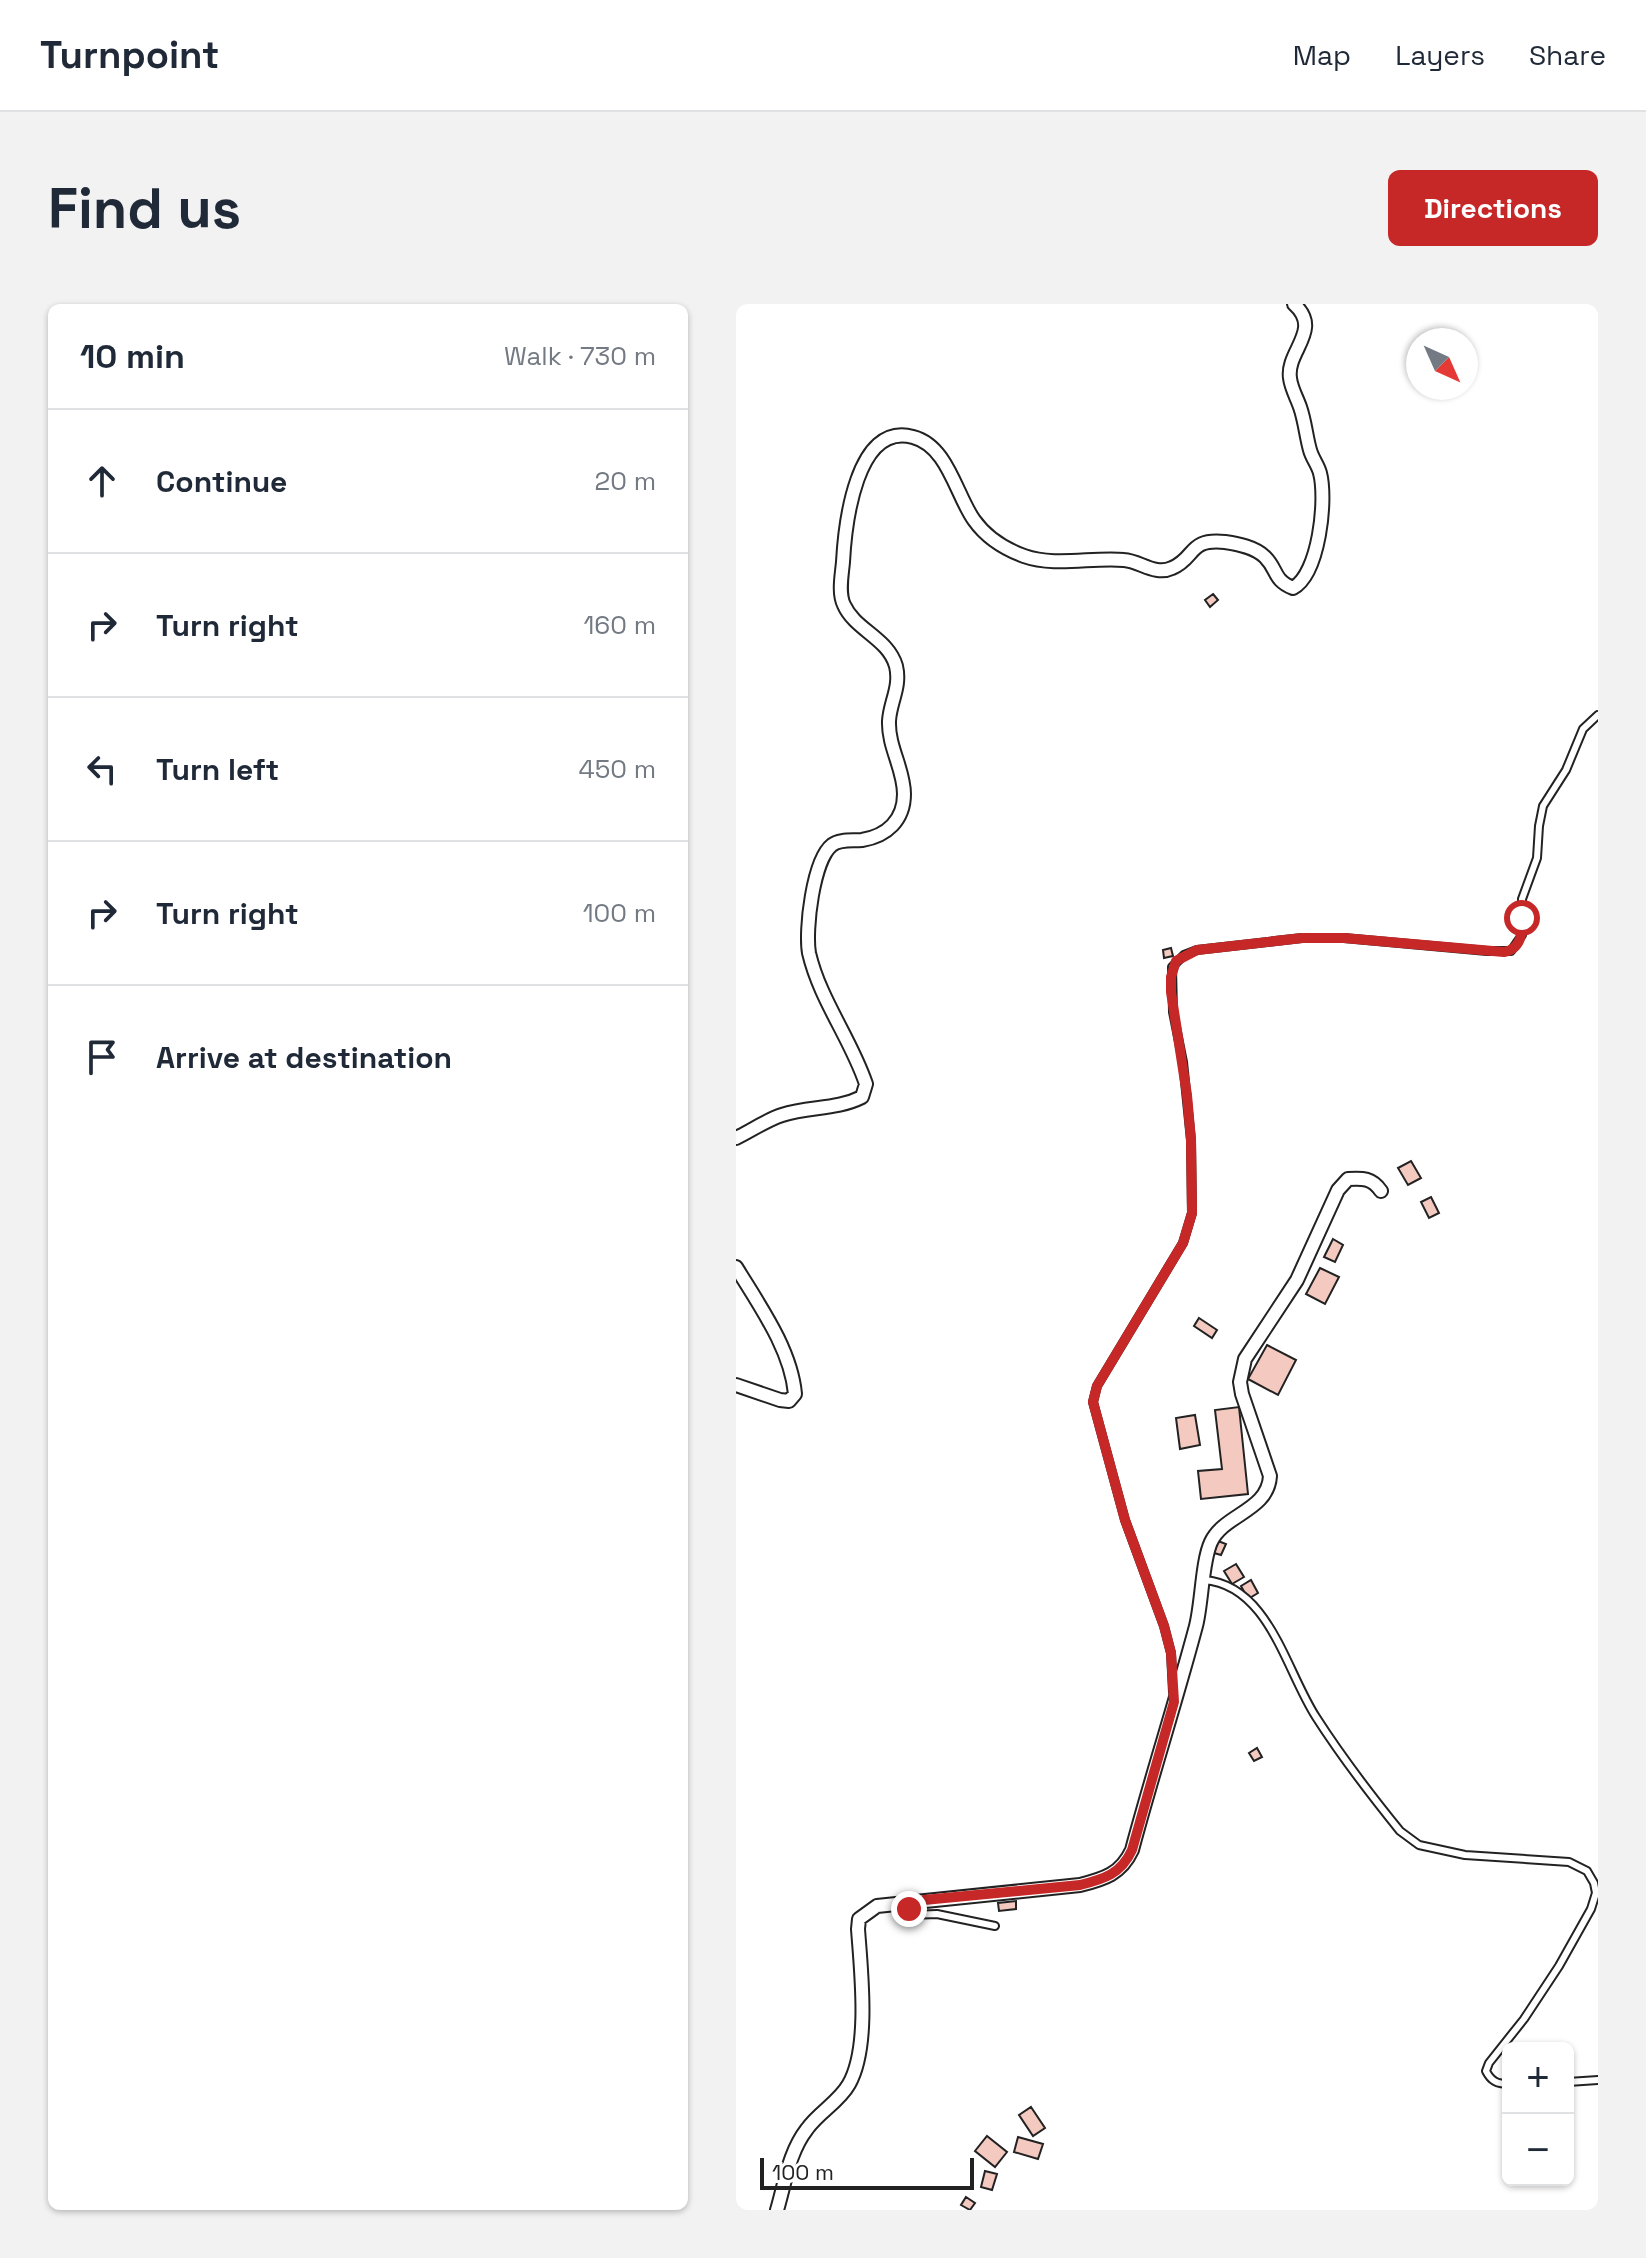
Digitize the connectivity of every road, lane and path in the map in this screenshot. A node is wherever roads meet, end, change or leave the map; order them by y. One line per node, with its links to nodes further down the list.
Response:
1 (1294, 304): 3 (street)
2 (1598, 715): 8 (lane)
3 (736, 1138)
4 (1381, 1191): 7 (street)
5 (736, 1267): 6 (street)
6 (736, 1385)
7 (1204, 1580): 8 (street); 11 (lane)
8 (1174, 1702): 9 (street)
9 (924, 1900): 10 (lane); 16 (street)
10 (995, 1926)
11 (1506, 2042)
12 (1502, 2047): 15 (lane)
13 (1598, 2080): 14 (lane)
14 (1574, 2082)
15 (1502, 2084)
16 (777, 2210)

